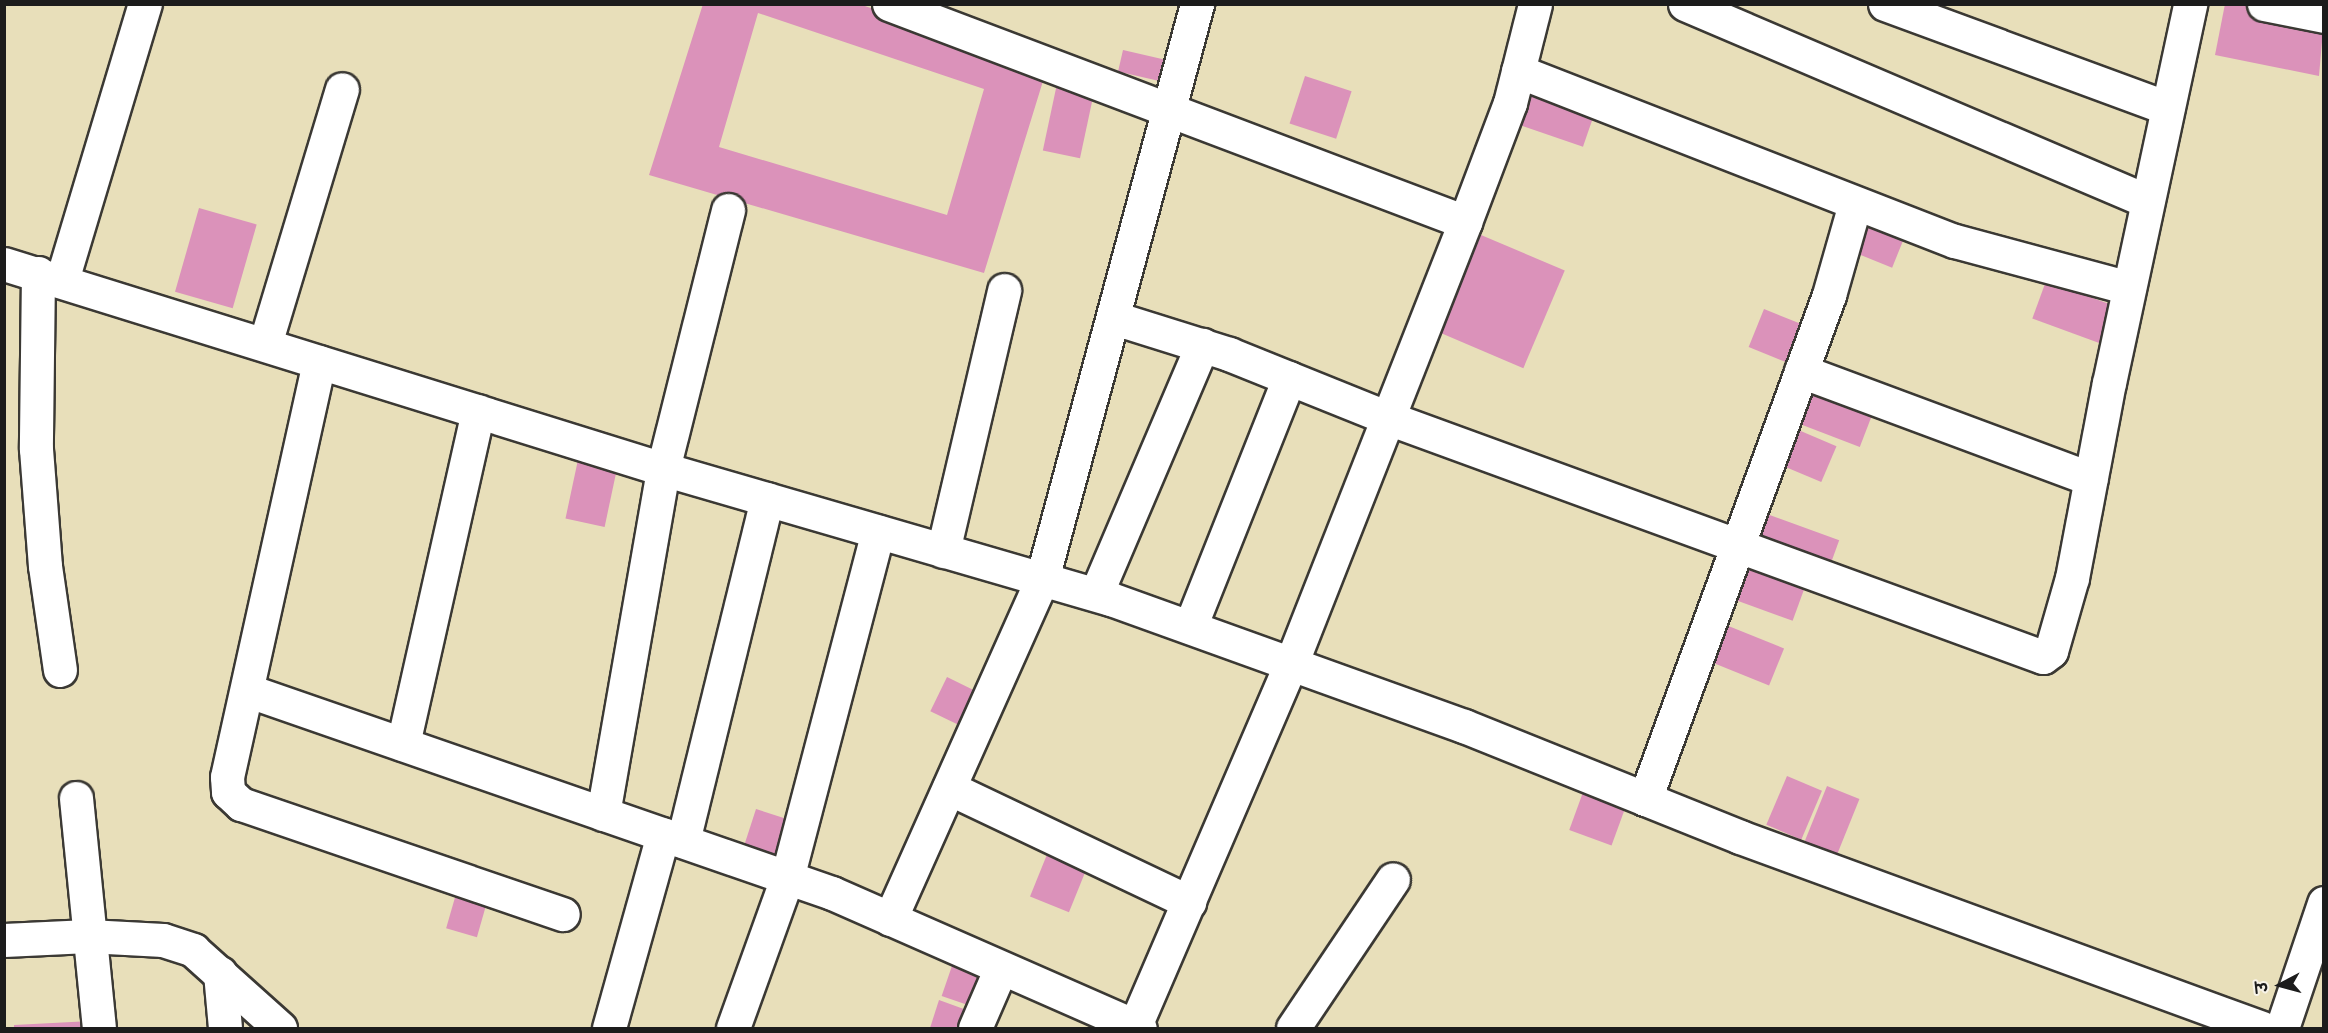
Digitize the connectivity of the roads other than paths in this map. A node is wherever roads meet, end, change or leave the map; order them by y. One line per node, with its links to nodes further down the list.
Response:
1 (145, 4): 19 (street)
2 (889, 4): 13 (street)
3 (1197, 4): 13 (street)
4 (1535, 4): 10 (street)
5 (1685, 4): 14 (street)
6 (1885, 4): 12 (street)
7 (2190, 4): 12 (street)
8 (2264, 4): 9 (street)
9 (2324, 16)
10 (1518, 71): 15 (street); 17 (street)
11 (342, 89): 23 (street)
12 (2167, 108): 14 (street)
13 (1170, 111): 17 (street); 22 (street)
14 (2147, 201): 20 (street)
15 (1855, 204): 20 (street); 26 (street)
16 (728, 210): 30 (street)
17 (1465, 222): 29 (street)
18 (4, 264): 19 (street)
19 (50, 277): 23 (street); 40 (street)
20 (2129, 288): 31 (street)
21 (1004, 290): 35 (street)
22 (1113, 318): 24 (street); 36 (street)
23 (265, 344): 25 (street)
24 (1202, 345): 27 (street); 37 (street)
25 (319, 362): 28 (street); 41 (street)
26 (1801, 370): 31 (street); 34 (street)
27 (1289, 378): 29 (street); 38 (street)
28 (478, 411): 30 (street); 42 (street)
29 (1388, 418): 34 (street); 39 (street)
30 (663, 469): 32 (street); 46 (street)
31 (2091, 479): 34 (street)
32 (767, 499): 33 (street); 47 (street)
33 (878, 532): 35 (street); 48 (street)
34 (1735, 545): 45 (street)
35 (944, 551): 36 (street)
36 (1042, 579): 37 (street); 43 (street)
37 (1096, 594): 38 (street)
38 (1190, 627): 39 (street)
39 (1291, 664): 45 (street); 50 (street)
40 (60, 670)
41 (249, 691): 42 (street); 52 (street)
42 (403, 744): 46 (street)
43 (949, 788): 50 (street); 53 (street)
44 (76, 798): 54 (street)
45 (1645, 799): 66 (street)
46 (603, 814): 47 (street)
47 (673, 838): 48 (street); 62 (street)
48 (787, 878): 53 (street); 63 (street)
49 (1393, 879): 65 (street)
50 (1189, 902): 58 (street)
51 (2324, 903): 67 (street)
52 (563, 914)
53 (891, 919): 56 (street)
54 (88, 936): 55 (street); 57 (street); 59 (street)
55 (4, 940)
56 (1001, 968): 58 (street); 64 (street)
57 (220, 973): 60 (street); 61 (street)
58 (1137, 1028)
59 (99, 1029)
60 (225, 1029)
61 (280, 1029)
62 (609, 1029)
63 (733, 1029)
64 (975, 1029)
65 (1293, 1029)
66 (2262, 1029)
67 (2282, 1029)

